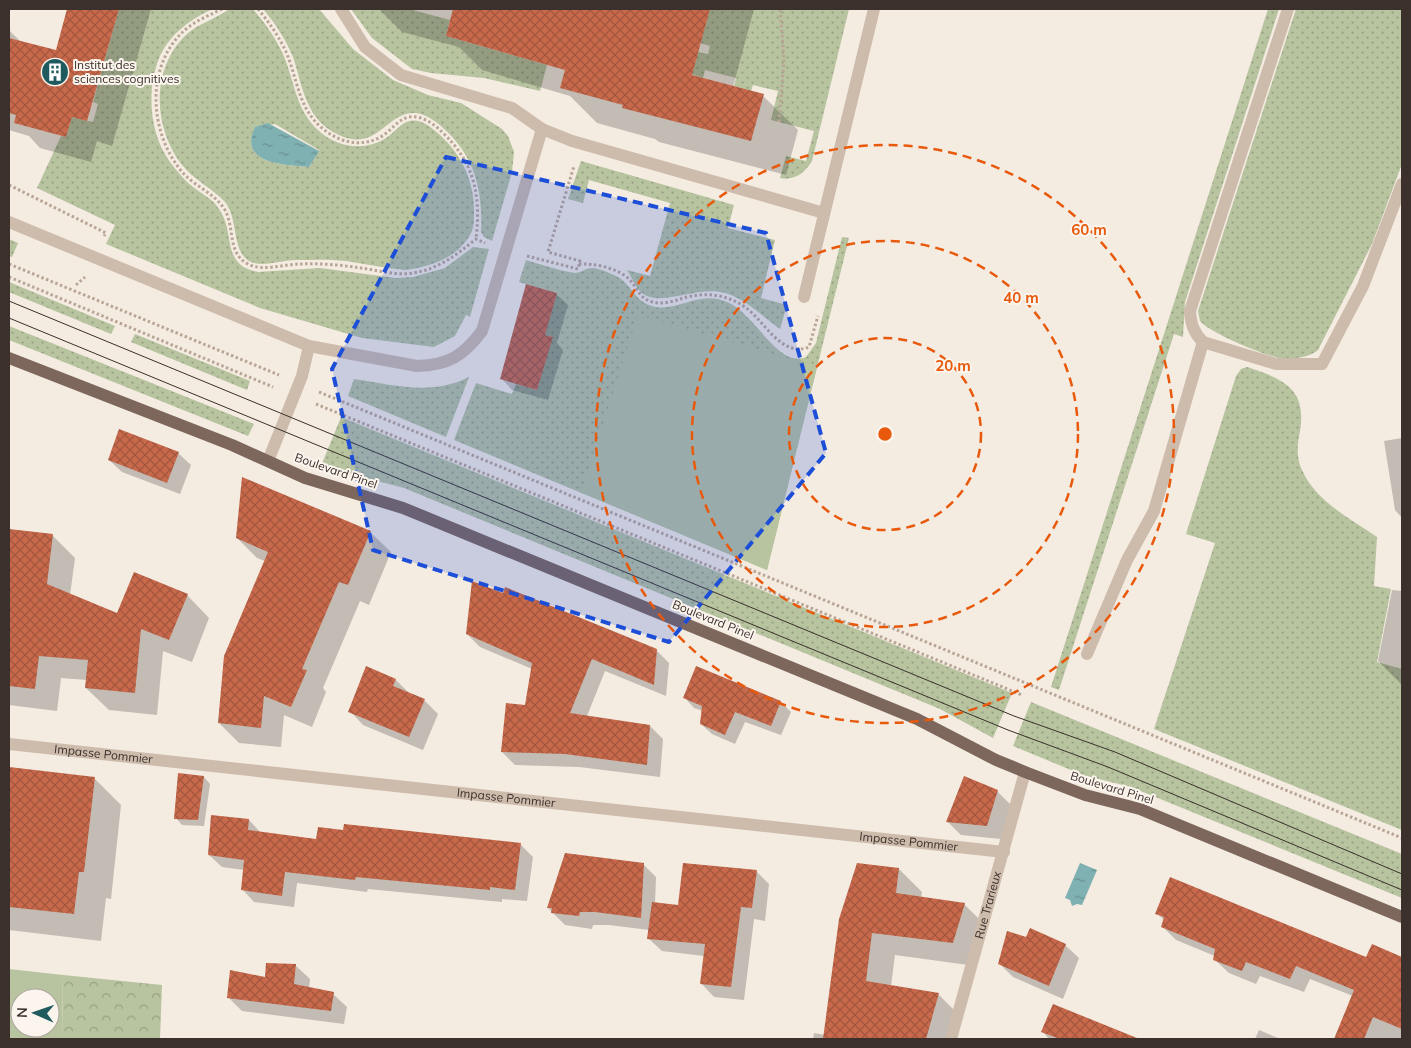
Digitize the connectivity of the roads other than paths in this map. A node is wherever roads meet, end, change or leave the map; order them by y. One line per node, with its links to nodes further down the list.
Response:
1 (341, 9): 4 (street)
2 (874, 9): 6 (street)
3 (1288, 9): 9 (street)
4 (542, 129): 6 (street); 10 (street)
5 (1402, 184): 9 (street)
6 (824, 212): 8 (street)
7 (9, 222): 10 (street)
8 (804, 298)
9 (1203, 342): 13 (street)
10 (309, 346): 12 (street)
11 (9, 358): 12 (main road, Boulevard Pinel)
12 (268, 461): 15 (main road, Boulevard Pinel)
13 (1087, 654)
14 (9, 744): 16 (street, Impasse Pommier)
15 (1025, 772): 16 (street, Rue Trarieux); 17 (main road, Boulevard Pinel)
16 (1004, 852): 18 (street, Rue Trarieux)
17 (1402, 918)
18 (951, 1039)

